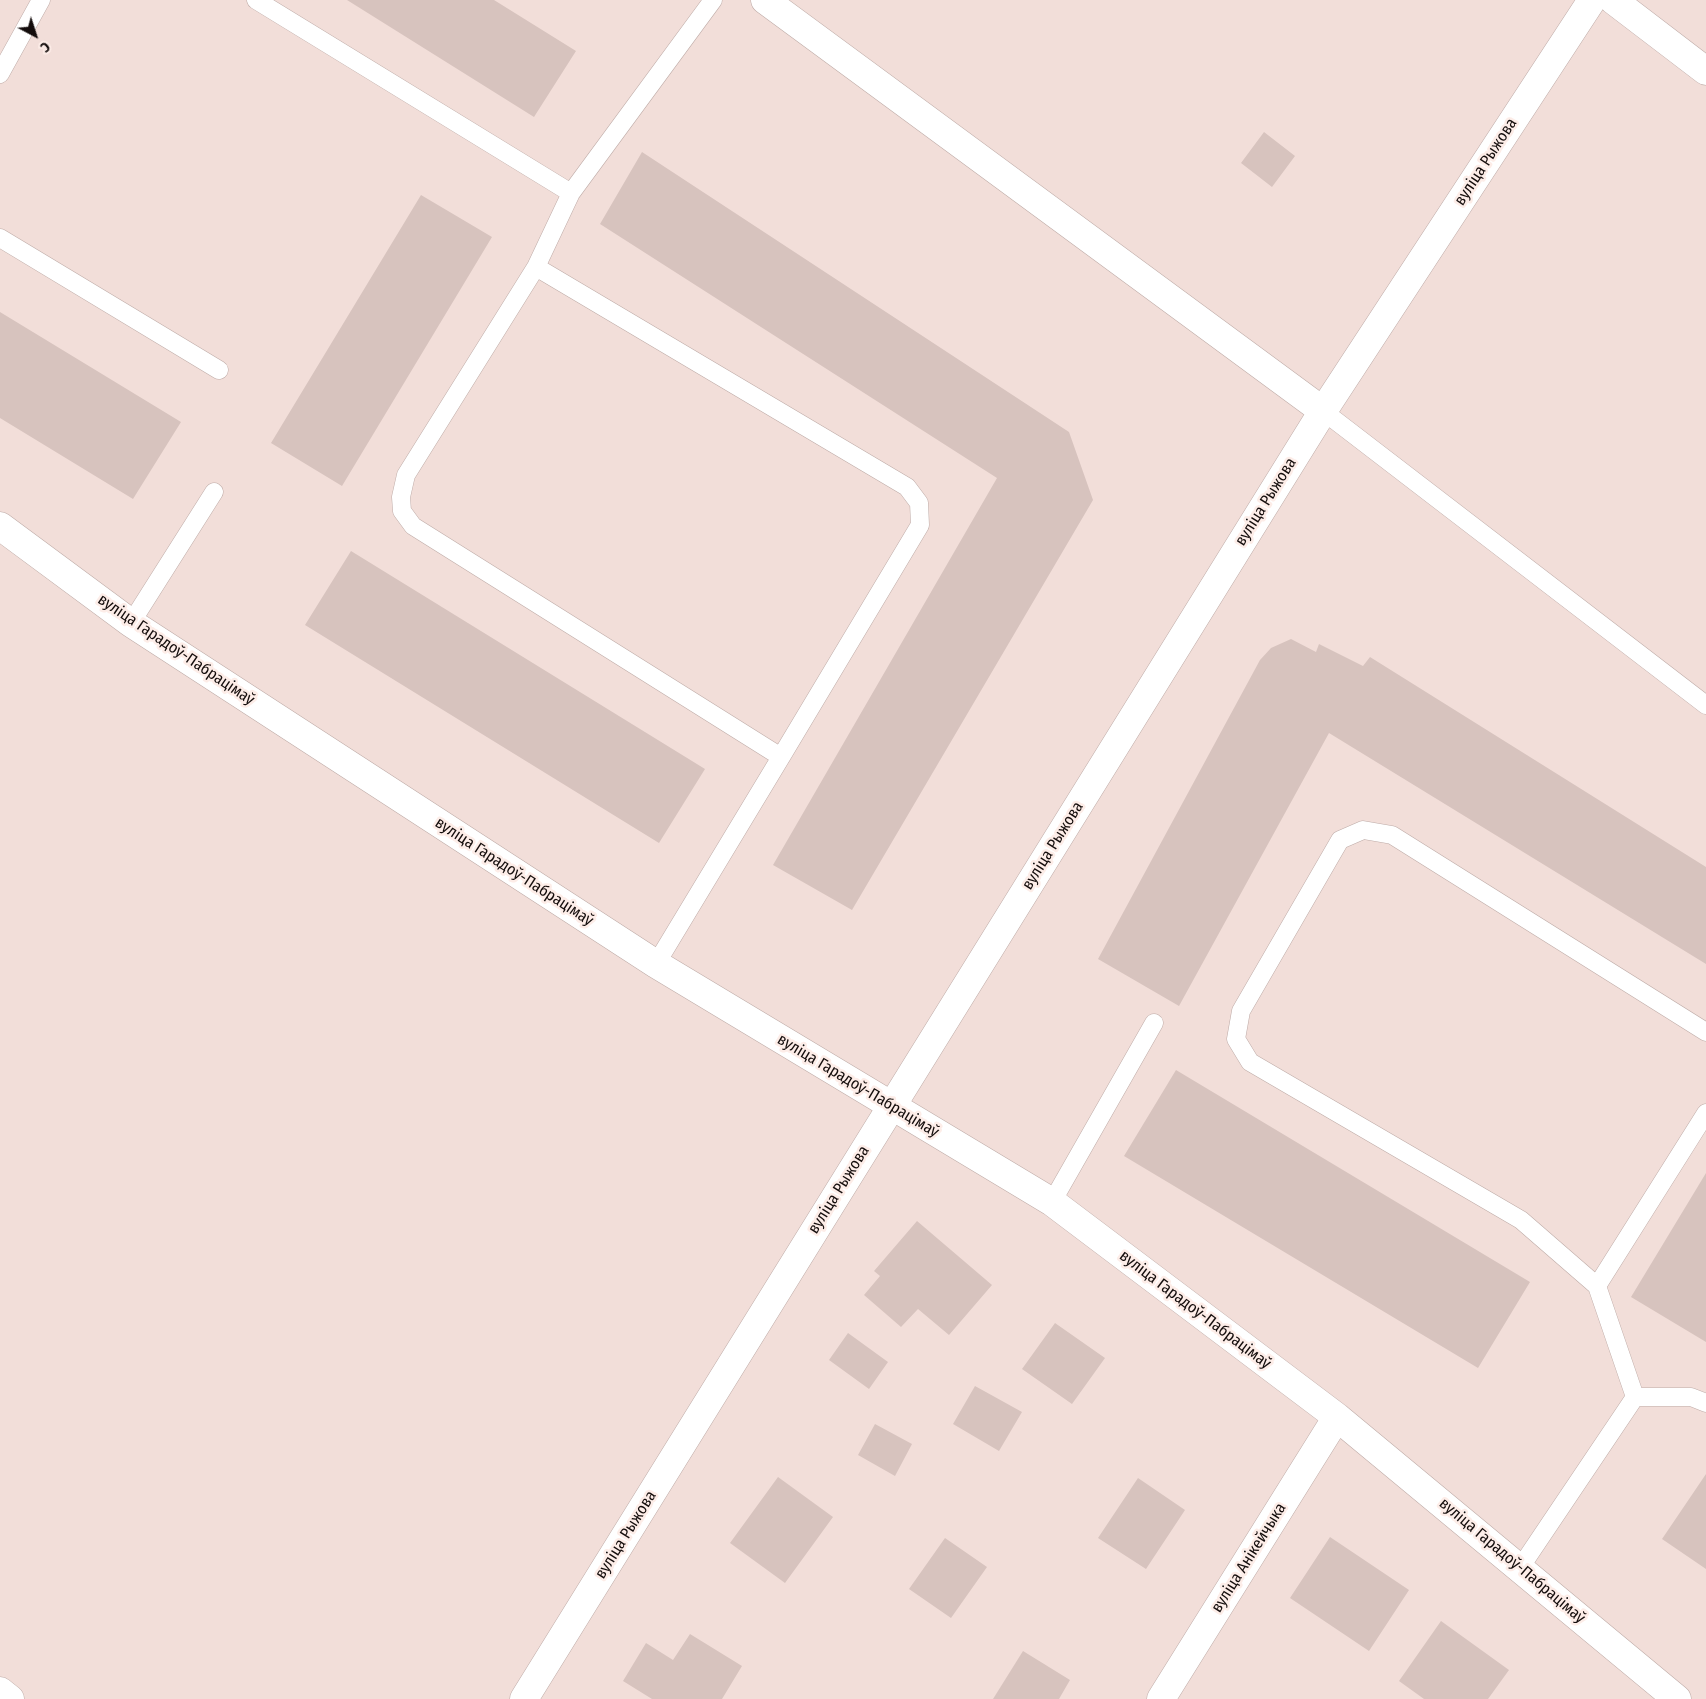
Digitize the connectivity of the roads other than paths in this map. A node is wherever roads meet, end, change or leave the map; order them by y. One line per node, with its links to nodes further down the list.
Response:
1 (41, 0): 8 (lane)
2 (256, 0): 9 (lane)
3 (713, 0): 9 (lane)
4 (765, 0): 13 (street)
5 (1592, 0): 13 (street, вуліца Рыжова)
6 (1613, 0): 7 (street)
7 (1706, 71)
8 (0, 74)
9 (571, 193): 11 (lane)
10 (0, 238): 12 (lane)
11 (536, 267): 18 (lane); 18 (lane)
12 (219, 370)
13 (1322, 411): 17 (lane); 22 (street, вуліца Рыжова)
14 (214, 492): 16 (lane)
15 (0, 526): 16 (street, вуліца Гарадоў-Пабрацімаў)
16 (131, 623): 19 (street, вуліца Гарадоў-Пабрацімаў)
17 (1706, 705)
18 (781, 757): 19 (lane)
19 (656, 964): 22 (street, вуліца Гарадоў-Пабрацімаў)
20 (1154, 1023): 24 (lane)
21 (1706, 1032): 25 (lane)
22 (891, 1107): 24 (street, вуліца Гарадоў-Пабрацімаў); 32 (street, вуліца Рыжова)
23 (1706, 1113): 25 (lane)
24 (1052, 1202): 28 (street, вуліца Гарадоў-Пабрацімаў)
25 (1597, 1286): 26 (lane)
26 (1635, 1397): 27 (lane); 29 (lane)
27 (1706, 1403)
28 (1337, 1417): 29 (street, вуліца Гарадоў-Пабрацімаў); 33 (street, вуліца Анікейчыка)
29 (1520, 1568): 34 (street, вуліца Гарадоў-Пабрацімаў)
30 (0, 1692): 31 (street)
31 (10, 1699)
32 (524, 1699)
33 (1161, 1699)
34 (1677, 1699)

